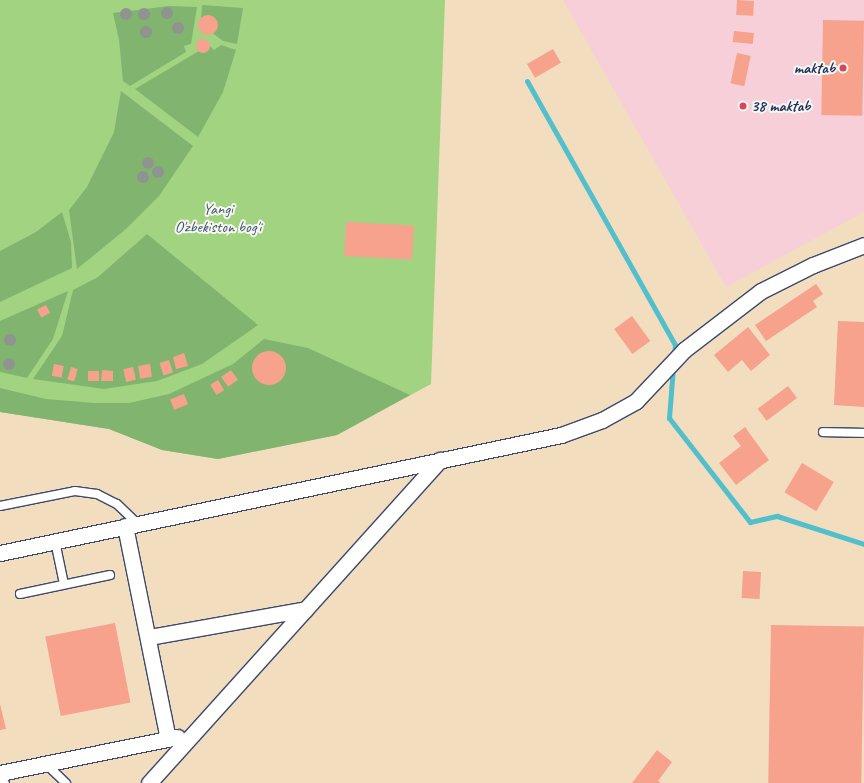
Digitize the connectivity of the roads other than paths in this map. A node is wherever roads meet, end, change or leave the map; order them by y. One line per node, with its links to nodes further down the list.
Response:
1 (864, 245): 4 (street)
2 (822, 432): 3 (lane)
3 (864, 433)
4 (440, 460): 6 (street); 12 (street)
5 (0, 506): 6 (lane)
6 (131, 525): 7 (street); 13 (street)
7 (55, 541): 8 (street); 10 (lane)
8 (0, 553)
9 (110, 575): 10 (lane)
10 (64, 584): 11 (lane)
11 (20, 594)
12 (306, 609): 13 (street); 14 (street)
13 (149, 637): 15 (street)
14 (194, 734): 15 (street); 21 (street)
15 (168, 739): 16 (street)
16 (46, 764): 17 (street); 20 (lane)
17 (0, 773)
18 (0, 779): 19 (lane)
19 (5, 783)
20 (66, 783)
21 (149, 783)

